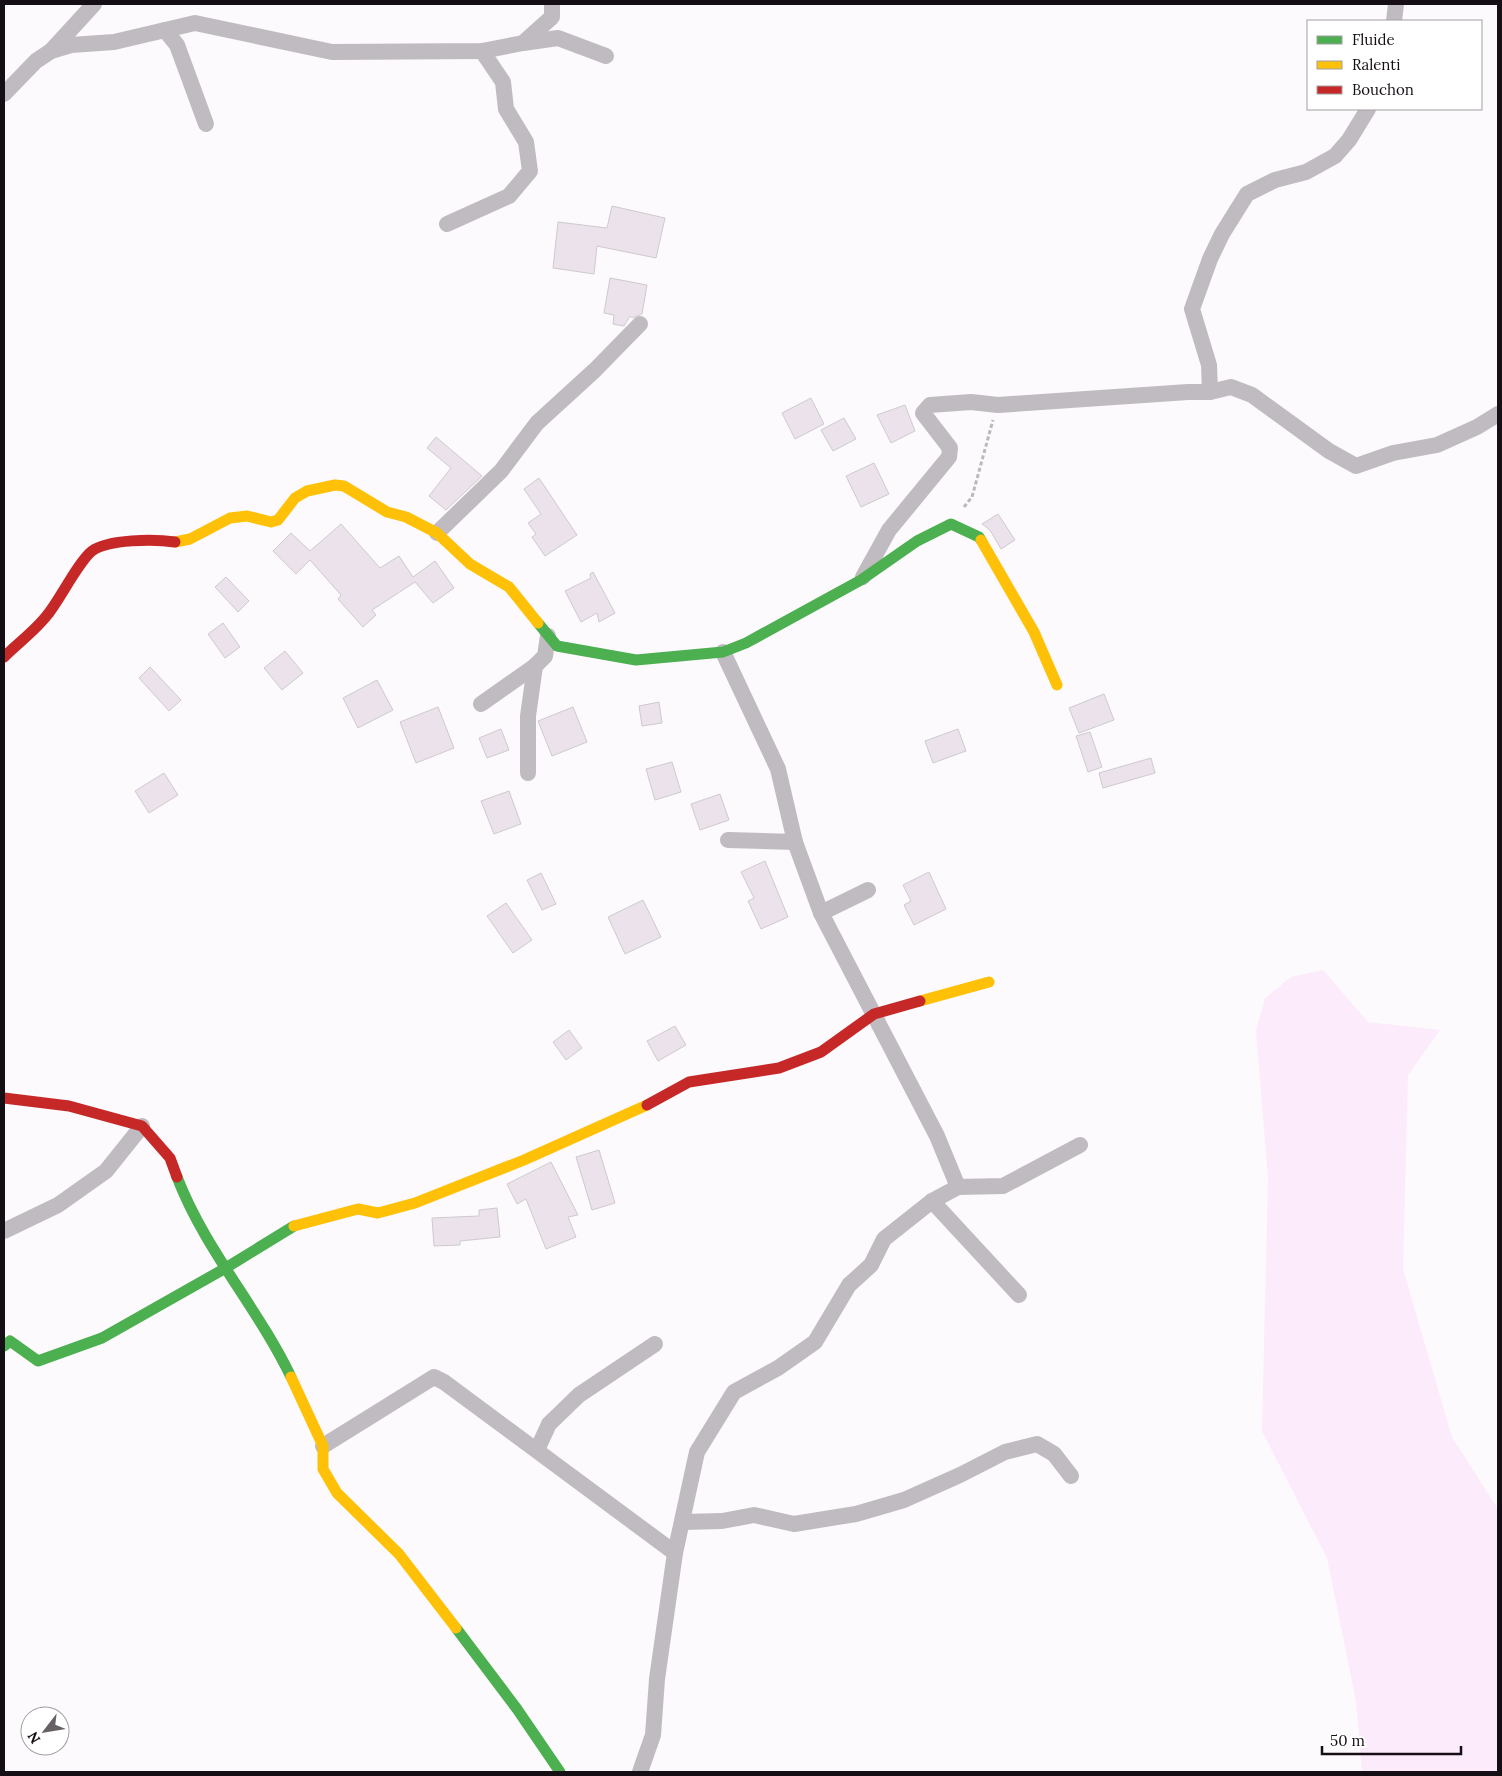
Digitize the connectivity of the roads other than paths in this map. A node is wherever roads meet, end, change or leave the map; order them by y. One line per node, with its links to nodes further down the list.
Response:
1 (94, 4): 7 (street)
2 (552, 4): 6 (street)
3 (1396, 4): 4 (street)
4 (1394, 20)
5 (165, 30): 7 (street); 8 (street); 12 (street)
6 (523, 43): 8 (street); 9 (street)
7 (51, 51): 10 (street)
8 (482, 51): 13 (street)
9 (606, 56)
10 (4, 94)
11 (1367, 110): 15 (street)
12 (206, 124)
13 (447, 224)
14 (640, 324): 17 (street)
15 (1210, 392): 16 (street); 18 (street)
16 (1498, 414)
17 (437, 533): 19 (street); 21 (street)
18 (861, 580): 20 (street); 23 (street)
19 (548, 636): 20 (street); 22 (street)
20 (723, 652): 27 (street)
21 (4, 658)
22 (535, 666): 24 (street); 25 (street)
23 (1057, 685)
24 (481, 704)
25 (528, 774)
26 (728, 840): 27 (street)
27 (795, 842): 29 (street)
28 (868, 890): 29 (street)
29 (821, 913): 31 (street)
30 (989, 982): 31 (street)
31 (874, 1014): 35 (street); 38 (street)
32 (4, 1098): 33 (street)
33 (142, 1126): 37 (street); 38 (street)
34 (1080, 1145): 35 (street)
35 (958, 1187): 36 (street)
36 (932, 1201): 39 (street); 45 (street)
37 (4, 1231)
38 (224, 1269): 40 (street); 42 (street)
39 (1018, 1295)
40 (6, 1340)
41 (655, 1344): 43 (street)
42 (322, 1446): 43 (street); 47 (street)
43 (537, 1450): 46 (street)
44 (1071, 1476): 45 (street)
45 (682, 1522): 46 (street)
46 (675, 1553): 48 (street)
47 (560, 1772)
48 (640, 1772)

